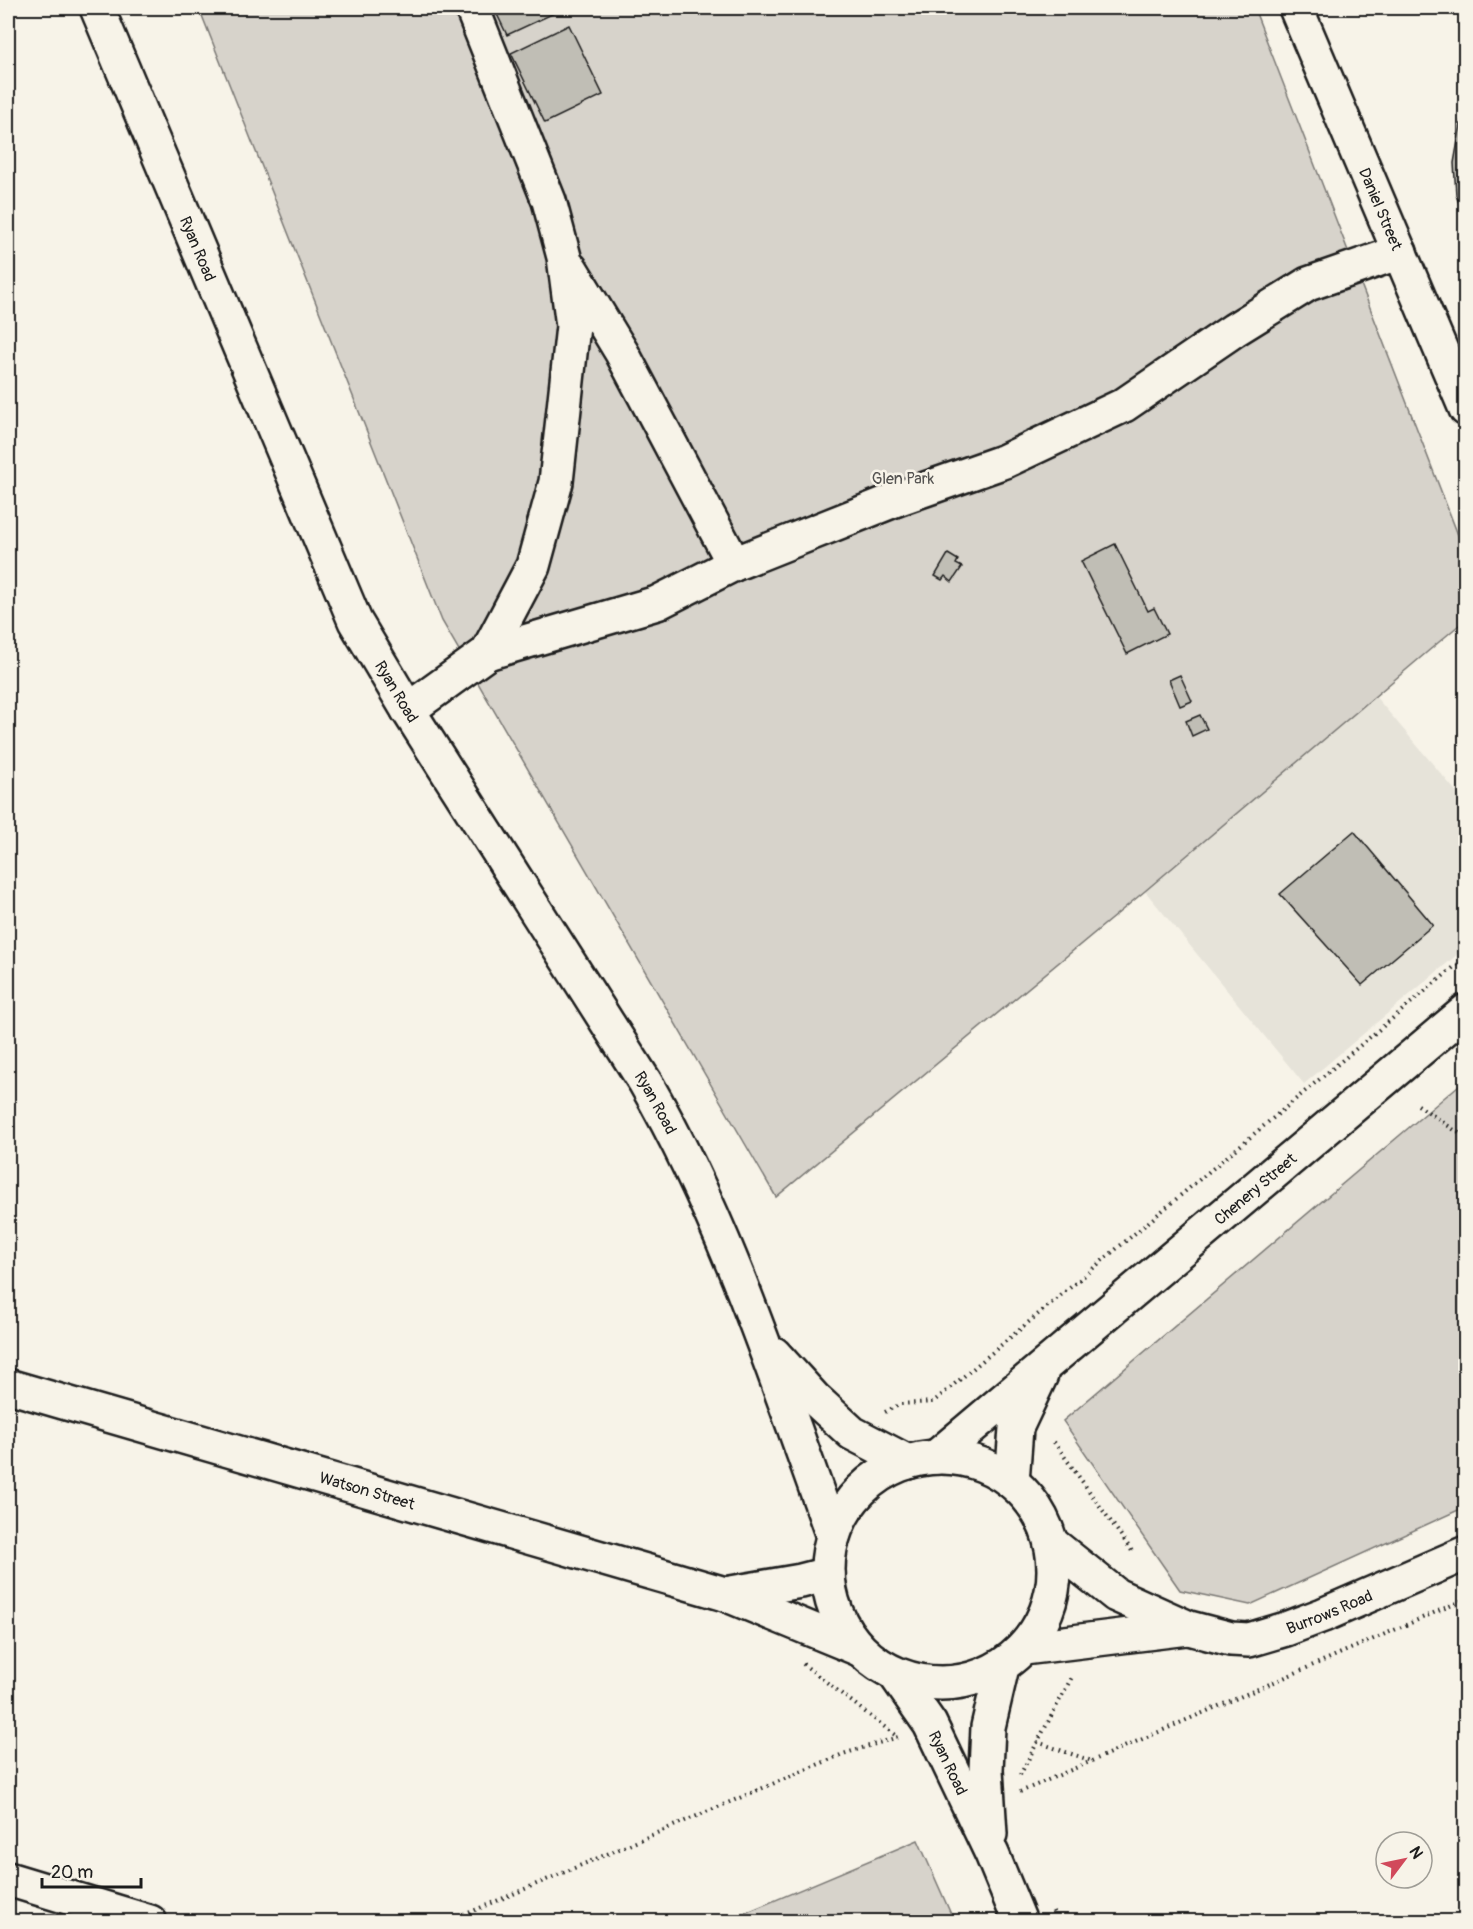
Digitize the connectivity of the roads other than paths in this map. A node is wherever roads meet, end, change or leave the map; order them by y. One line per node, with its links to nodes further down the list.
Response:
1 (97, 8): 9 (street, Ryan Road)
2 (472, 8): 5 (street)
3 (1296, 8): 4 (street, Daniel Street)
4 (1400, 252): 6 (street, Daniel Street); 7 (street)
5 (564, 257): 7 (street); 8 (street)
6 (1466, 409)
7 (734, 564): 8 (street)
8 (488, 653): 9 (street)
9 (408, 710): 11 (street, Ryan Road)
10 (1466, 1011): 12 (street, Chenery Street)
11 (763, 1342): 14 (street, Ryan Road); 16 (street, Ryan Road)
12 (1045, 1365): 14 (street, Chenery Street); 15 (street, Chenery Street)
13 (8, 1386): 20 (street, Watson Street)
14 (922, 1459): 15 (street); 16 (street)
15 (1012, 1482): 17 (street)
16 (833, 1536): 19 (street)
17 (1051, 1543): 21 (street, Burrows Road); 23 (street)
18 (1466, 1553): 21 (street, Burrows Road)
19 (828, 1574): 20 (street, Watson Street); 22 (street)
20 (725, 1594): 22 (street, Watson Street)
21 (1189, 1628): 23 (street, Burrows Road)
22 (859, 1649): 24 (street)
23 (1013, 1657): 24 (street, Burrows Road); 25 (street, Ryan Road)
24 (895, 1674): 25 (street, Ryan Road)
25 (992, 1854): 28 (street, Ryan Road)
26 (8, 1879): 27 (street)
27 (150, 1922)
28 (1020, 1922)

